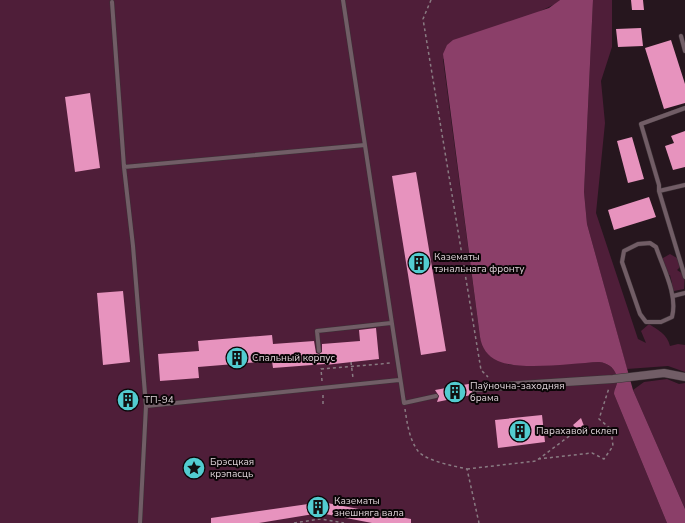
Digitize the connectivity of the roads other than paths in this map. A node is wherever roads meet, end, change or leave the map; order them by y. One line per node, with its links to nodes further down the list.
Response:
1 (343, 0): 6 (lane)
2 (112, 2): 7 (lane)
3 (681, 36): 4 (lane)
4 (685, 51)
5 (685, 108): 9 (lane)
6 (365, 145): 7 (lane); 13 (lane)
7 (124, 167): 19 (lane)
8 (685, 185): 9 (lane)
9 (659, 191): 10 (lane)
10 (685, 277)
11 (685, 293): 12 (lane)
12 (673, 296): 12 (lane)
13 (391, 323): 14 (lane); 16 (lane)
14 (319, 351)
15 (685, 377): 17 (street)
16 (399, 380): 18 (lane); 19 (lane)
17 (474, 388)
18 (436, 396)
19 (146, 406): 20 (lane)
20 (140, 523)

